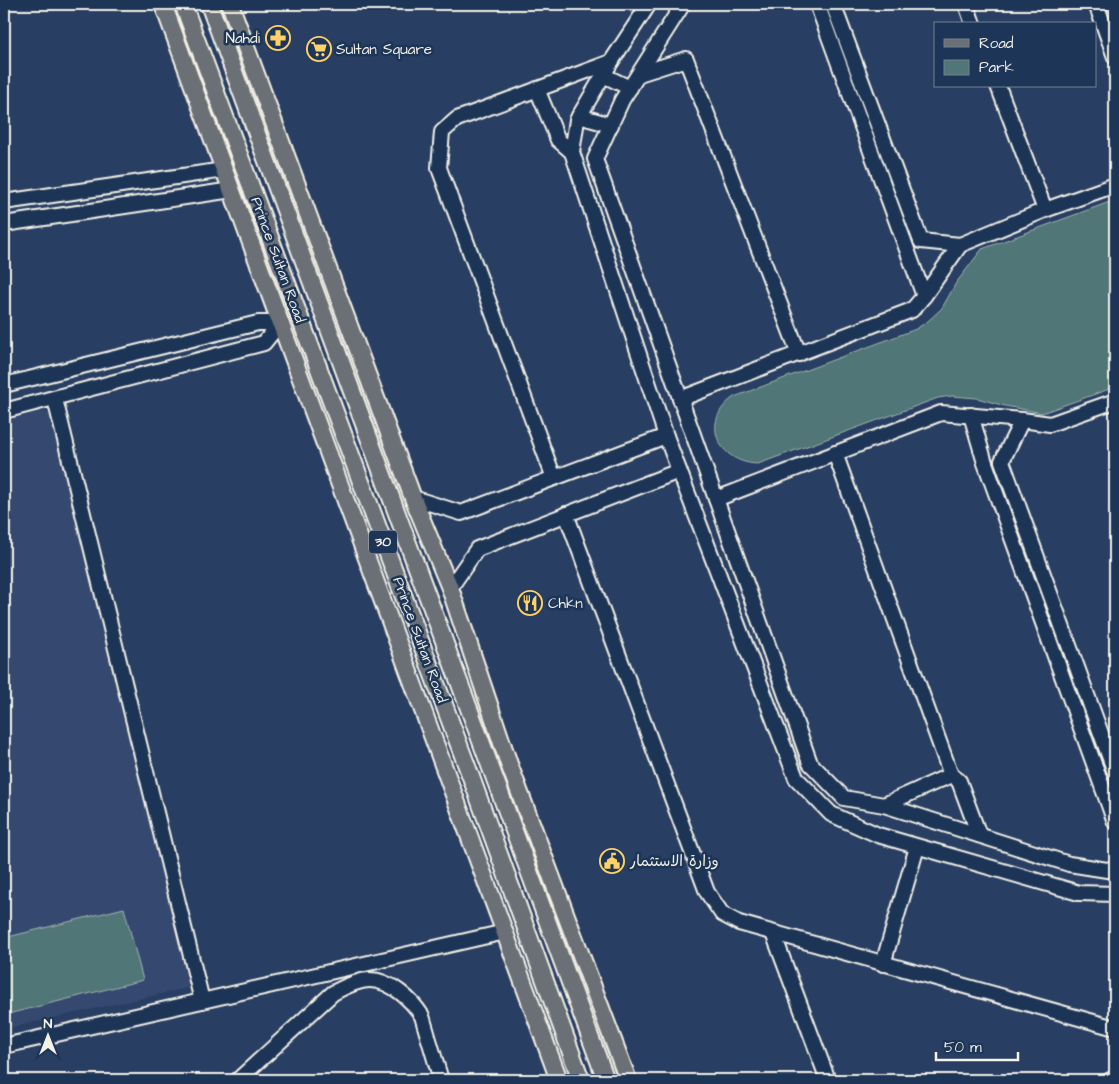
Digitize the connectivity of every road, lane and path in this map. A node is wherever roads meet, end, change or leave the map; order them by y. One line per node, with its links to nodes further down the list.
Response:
1 (163, 4): 22 (main road)
2 (183, 4): 50 (main road, Prince Sultan Road / 30)
3 (208, 4): 30 (main road, Prince Sultan Road / 30)
4 (230, 4): 29 (main road)
5 (649, 4): 13 (street)
6 (683, 4): 14 (street)
7 (817, 4): 31 (street)
8 (833, 4): 28 (street)
9 (966, 4): 11 (street)
10 (1096, 4): 12 (street)
11 (972, 22)
12 (1115, 57)
13 (611, 62): 15 (street); 18 (street)
14 (639, 74): 16 (street); 33 (street)
15 (603, 75): 16 (street); 19 (street)
16 (630, 88): 20 (street)
17 (999, 88): 26 (street)
18 (537, 89): 21 (street); 46 (street)
19 (579, 116): 20 (street); 21 (street)
20 (611, 125): 36 (street)
21 (572, 152): 41 (street)
22 (224, 170): 24 (main road); 25 (street)
23 (1115, 185): 26 (street)
24 (232, 190): 27 (street); 32 (main road)
25 (4, 202)
26 (1045, 210): 28 (street)
27 (4, 224)
28 (960, 244): 31 (street)
29 (324, 256): 30 (main road); 47 (main road)
30 (305, 264): 55 (main road, Prince Sultan Road / 30)
31 (924, 296): 33 (street)
32 (280, 323): 34 (street); 35 (street); 51 (main road)
33 (799, 354): 36 (street)
34 (4, 385)
35 (54, 398): 38 (street); 67 (street)
36 (680, 399): 48 (street)
37 (1114, 406): 40 (street)
38 (4, 411)
39 (971, 416): 40 (street); 42 (street); 44 (street)
40 (1022, 420): 43 (street)
41 (666, 436): 45 (street); 46 (street)
42 (835, 453): 48 (street); 57 (street)
43 (1002, 461): 44 (street); 53 (street)
44 (985, 463): 59 (street)
45 (679, 471): 49 (street); 61 (street)
46 (554, 478): 47 (street)
47 (414, 498): 52 (main road)
48 (716, 499): 58 (street)
49 (566, 514): 52 (street); 65 (street)
50 (383, 542): 51 (main road); 74 (main road, Prince Sultan Road / 30)
51 (364, 548): 64 (main road)
52 (450, 588): 54 (main road)
53 (1110, 740): 56 (street)
54 (509, 764): 55 (main road); 76 (main road)
55 (492, 770): 75 (main road, Prince Sultan Road / 30)
56 (1115, 772)
57 (952, 775): 58 (street); 60 (street)
58 (884, 805): 60 (street)
59 (1115, 822)
60 (979, 835): 62 (street)
61 (917, 847): 63 (street); 66 (street)
62 (1115, 868)
63 (1115, 894)
64 (505, 932): 67 (street); 73 (main road)
65 (773, 933): 66 (street); 77 (street)
66 (883, 964): 68 (street)
67 (202, 1000): 69 (street)
68 (1115, 1028)
69 (4, 1046)
70 (1115, 1078): 78 (street)
71 (238, 1080): 72 (street)
72 (441, 1080)
73 (559, 1080)
74 (581, 1080)
75 (606, 1080)
76 (628, 1080)
77 (828, 1080)
78 (1110, 1080)

